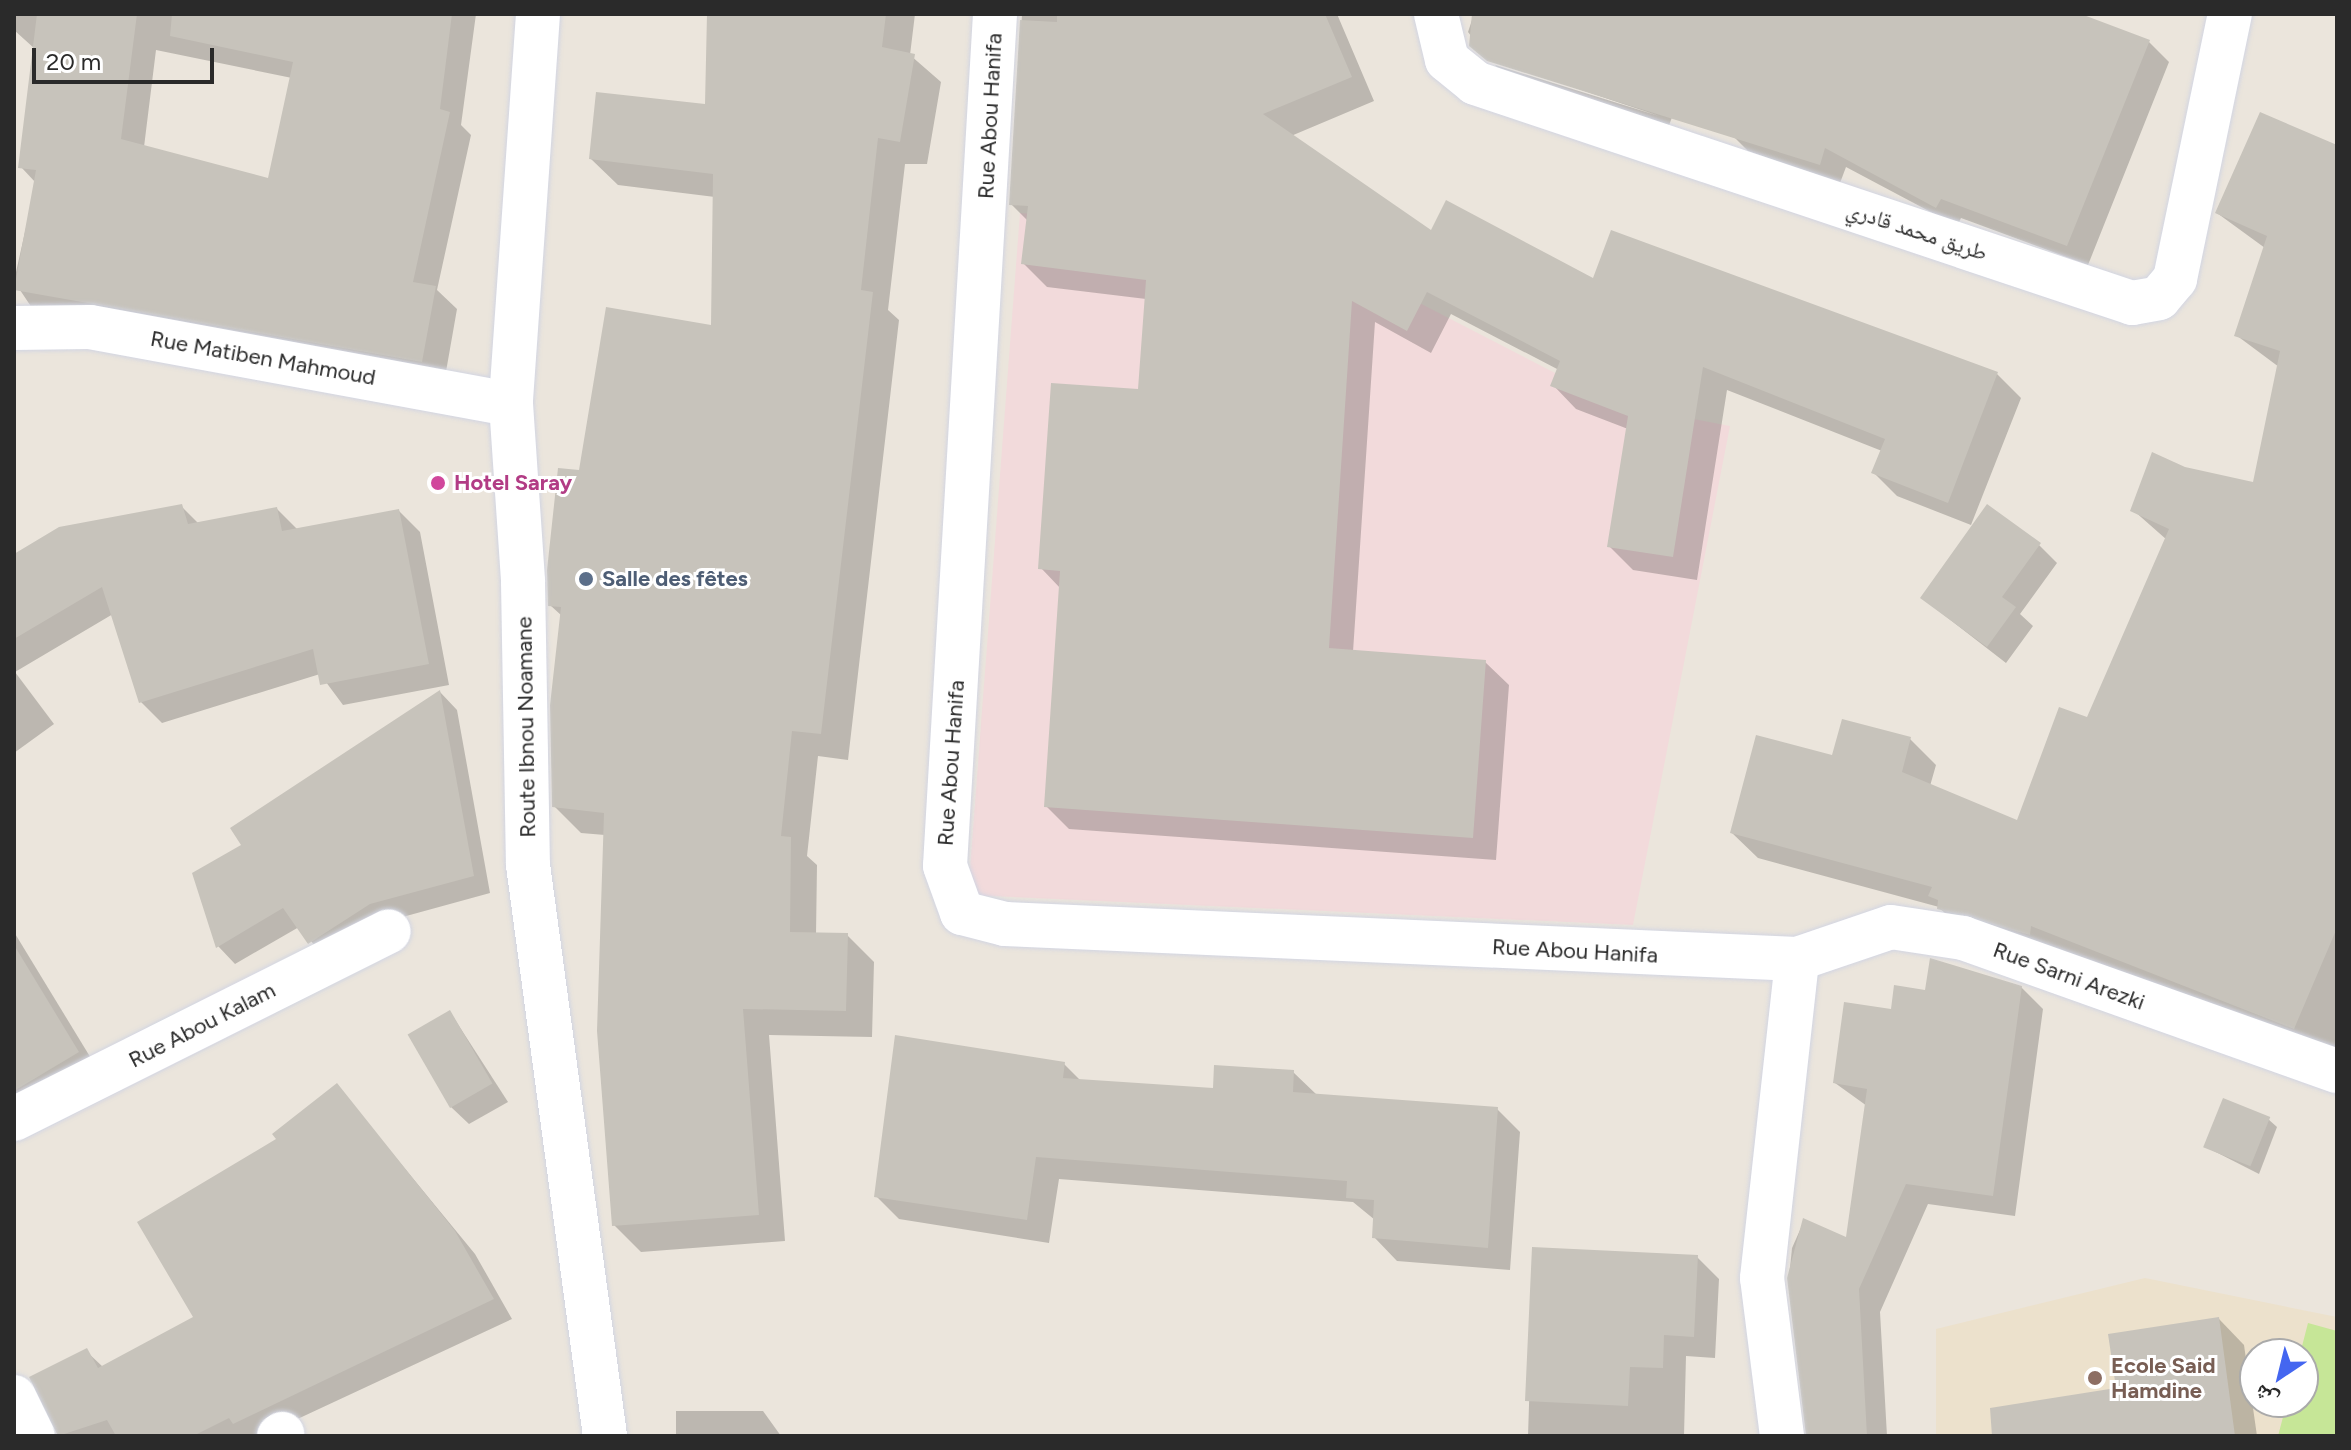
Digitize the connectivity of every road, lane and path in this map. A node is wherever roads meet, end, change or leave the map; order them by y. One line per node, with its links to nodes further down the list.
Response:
1 (538, 14): 6 (street, Route Ibnou Noamane)
2 (995, 14): 8 (street, Rue Abou Hanifa)
3 (1436, 14): 4 (street, طريق محمد قادري)
4 (2230, 14)
5 (14, 328): 6 (street, Rue Matiben Mahmoud)
6 (511, 404): 13 (street, Route Ibnou Noamane)
7 (389, 931): 10 (street, Rue Abou Kalam)
8 (1797, 959): 9 (street, Rue Sarni Arezki); 14 (street)
9 (2337, 1071)
10 (14, 1119)
11 (14, 1397): 12 (street)
12 (33, 1436)
13 (605, 1436)
14 (1782, 1436)

